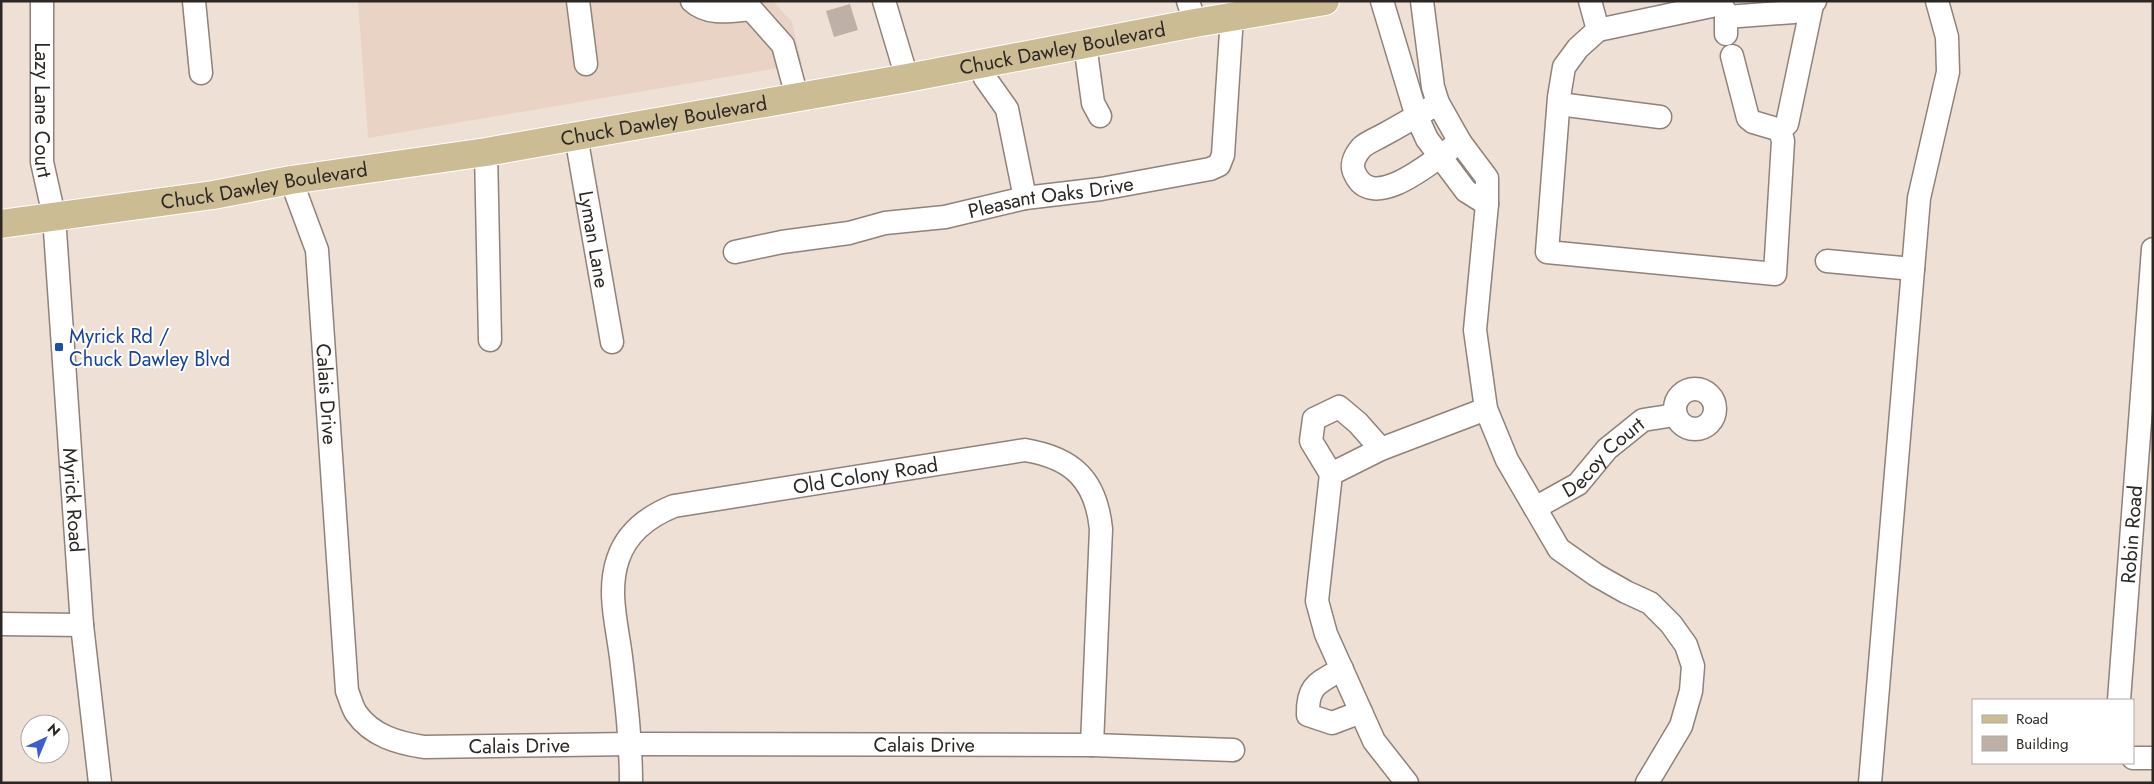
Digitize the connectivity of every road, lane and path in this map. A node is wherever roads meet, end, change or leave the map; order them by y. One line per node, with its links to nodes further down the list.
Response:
1 (42, 1): 35 (street, Lazy Lane Court)
2 (194, 1): 19 (street)
3 (578, 1): 17 (street)
4 (692, 1): 21 (street)
5 (884, 1): 20 (street)
6 (1325, 1): 13 (main road, Chuck Dawley Boulevard)
7 (1382, 1): 25 (street)
8 (1422, 1): 22 (street)
9 (1590, 1): 14 (street)
10 (1937, 1): 40 (street)
11 (1813, 3): 14 (street); 27 (street)
12 (1192, 12): 13 (main road, Chuck Dawley Boulevard); 15 (main road, Chuck Dawley Boulevard)
13 (1232, 16): 33 (street, Pleasant Oaks Drive)
14 (1598, 30): 23 (street)
15 (1085, 44): 18 (main road, Chuck Dawley Boulevard); 24 (street)
16 (1732, 56): 27 (street)
17 (586, 64)
18 (981, 64): 20 (main road, Chuck Dawley Boulevard); 33 (street)
19 (201, 73)
20 (907, 78): 21 (main road, Chuck Dawley Boulevard)
21 (797, 97): 28 (main road, Chuck Dawley Boulevard)
22 (1438, 103): 25 (street); 29 (street)
23 (1559, 104): 26 (street); 27 (street)
24 (1100, 116)
25 (1417, 117): 31 (street); 31 (street)
26 (1660, 117)
27 (1780, 130)
28 (576, 136): 30 (main road, Chuck Dawley Boulevard); 42 (street, Lyman Lane)
29 (1460, 142): 31 (street); 34 (street)
30 (486, 152): 32 (main road, Chuck Dawley Boulevard); 41 (street)
31 (1439, 156): 34 (street)
32 (291, 180): 35 (main road, Chuck Dawley Boulevard); 53 (street, Calais Drive)
33 (1025, 198): 38 (street, Pleasant Oaks Drive)
34 (1487, 204): 43 (street)
35 (54, 216): 36 (main road, Chuck Dawley Boulevard); 49 (street, Myrick Road)
36 (1, 224)
37 (2153, 249): 51 (street, Robin Road)
38 (735, 252)
39 (1827, 261): 40 (street)
40 (1913, 269): 60 (street)
41 (490, 340)
42 (612, 342)
43 (1486, 409): 45 (street); 47 (street)
44 (1675, 415): 47 (street, Decoy Court)
45 (1381, 449): 46 (street); 46 (street)
46 (1331, 474): 50 (street)
47 (1535, 508): 59 (street)
48 (1, 624): 49 (street)
49 (82, 625): 56 (street, Myrick Road)
50 (1342, 669): 52 (street); 52 (street)
51 (2119, 699)
52 (1361, 712): 58 (street)
53 (631, 744): 54 (street, Calais Drive); 54 (street, Old Colony Road); 57 (street, Old Colony Road)
54 (1092, 745): 55 (street, Calais Drive)
55 (1233, 750)
56 (100, 783)
57 (631, 783)
58 (1407, 783)
59 (1647, 783)
60 (1870, 783)

